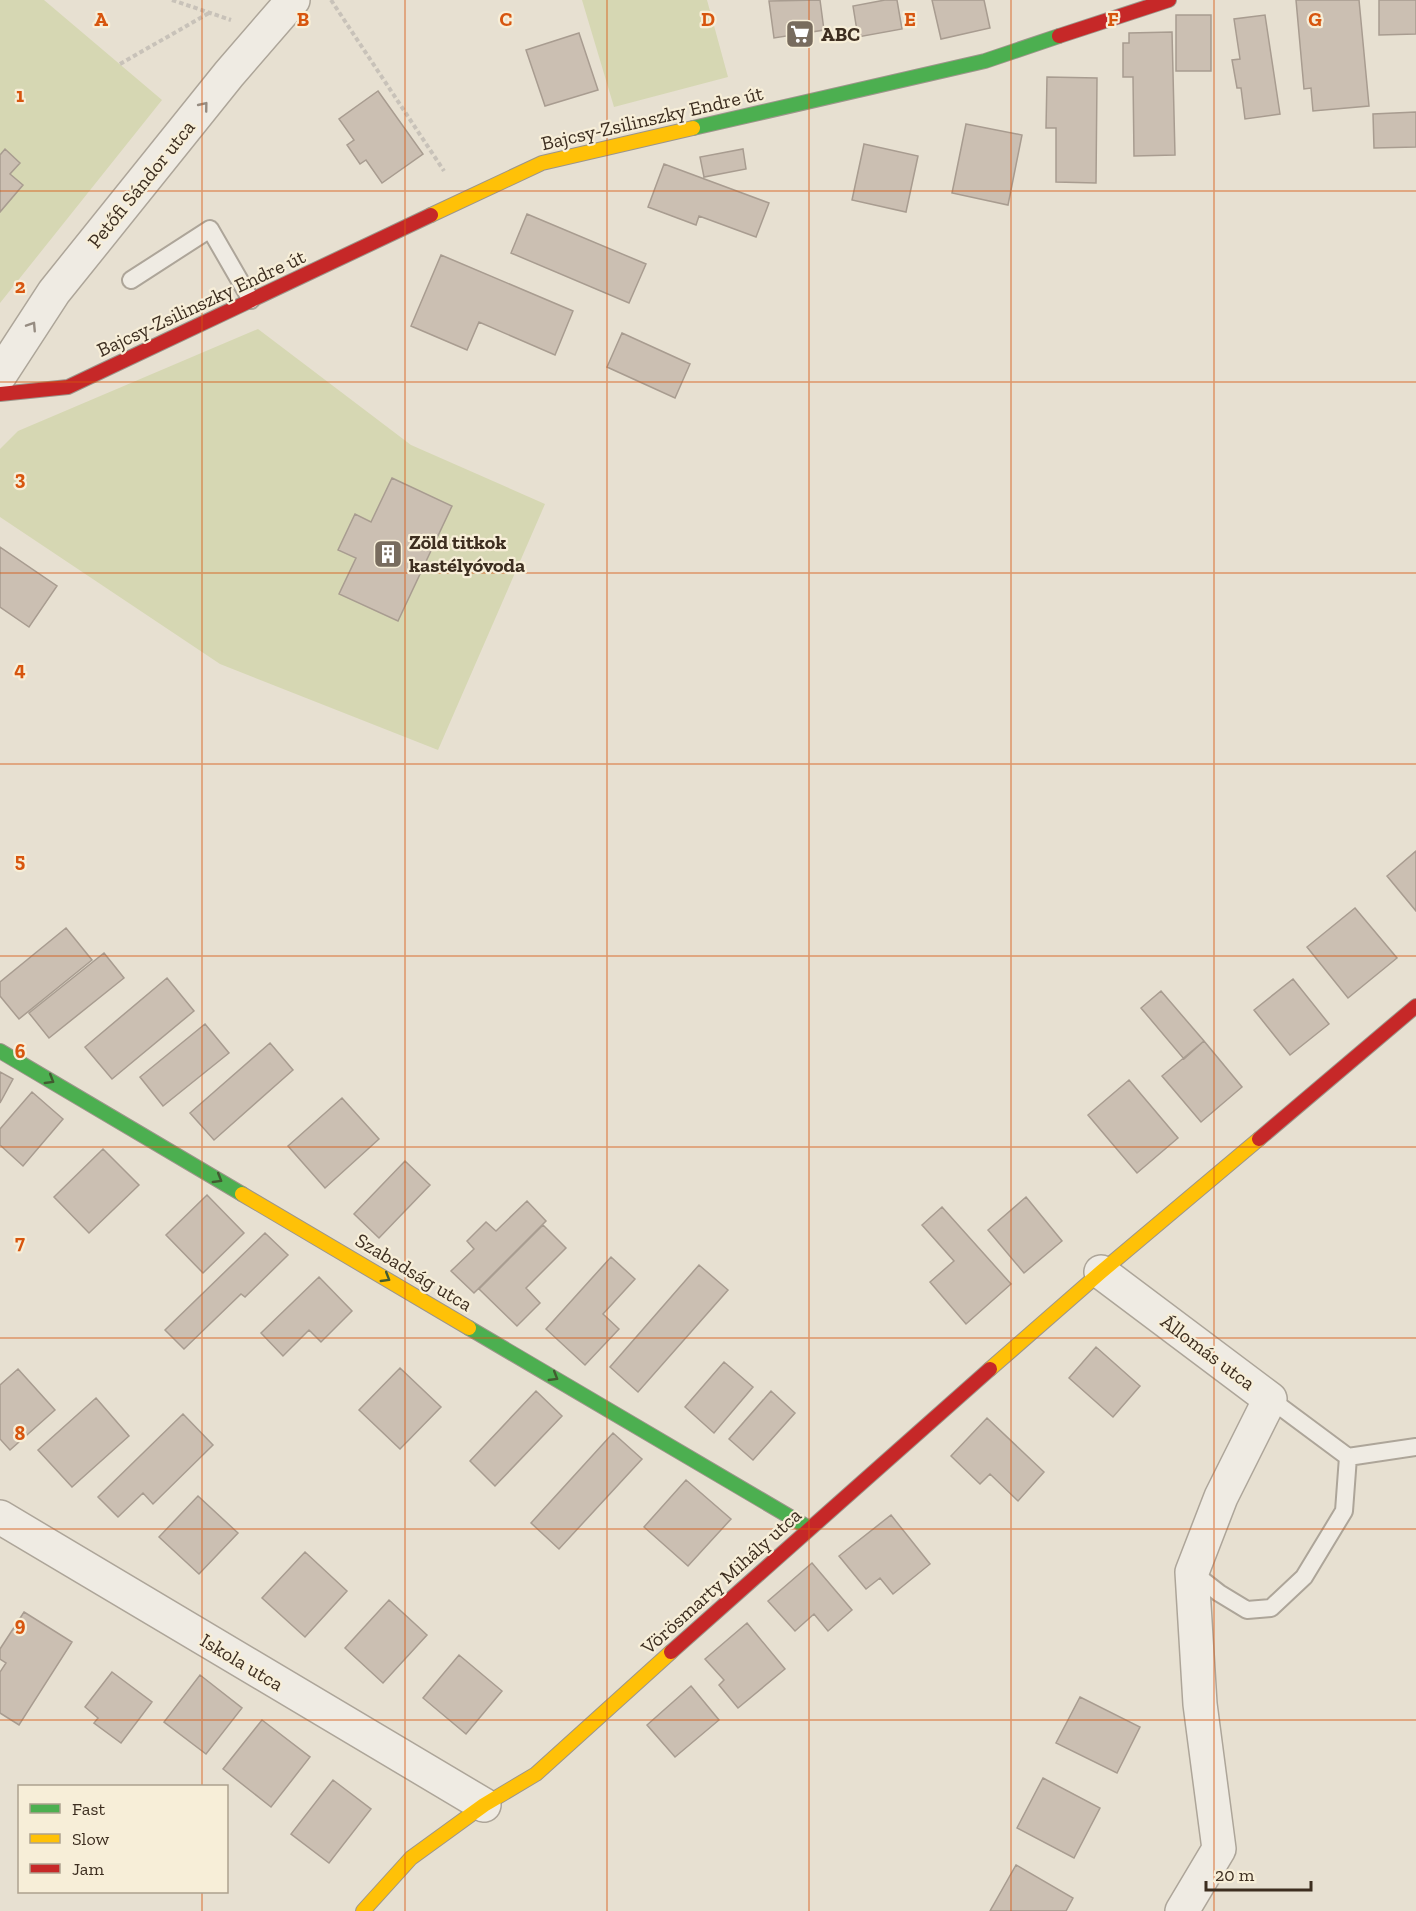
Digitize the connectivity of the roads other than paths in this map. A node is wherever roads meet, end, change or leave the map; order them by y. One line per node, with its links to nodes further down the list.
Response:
1 (293, 0): 5 (street, Petőfi Sándor utca, one-way to 1)
2 (1169, 0): 4 (street, Bajcsy-Zsilinszky Endre út)
3 (131, 280): 4 (lane)
4 (251, 300): 6 (street, Bajcsy-Zsilinszky Endre út)
5 (0, 375)
6 (0, 394)
7 (1416, 1006): 9 (street)
8 (0, 1051): 14 (street, Szabadság utca, one-way to 14)
9 (1101, 1272): 10 (street, Állomás utca); 14 (street, Vörösmarty Mihály utca)
10 (1270, 1399): 12 (lane); 15 (street, Állomás utca)
11 (1416, 1447): 12 (lane)
12 (1348, 1457): 15 (lane)
13 (2, 1521): 16 (street, Iskola utca)
14 (809, 1528): 16 (street, Vörösmarty Mihály utca)
15 (1192, 1572): 18 (street, Állomás utca)
16 (484, 1805): 17 (street, Vörösmarty Mihály utca)
17 (363, 1911)
18 (1182, 1911)

